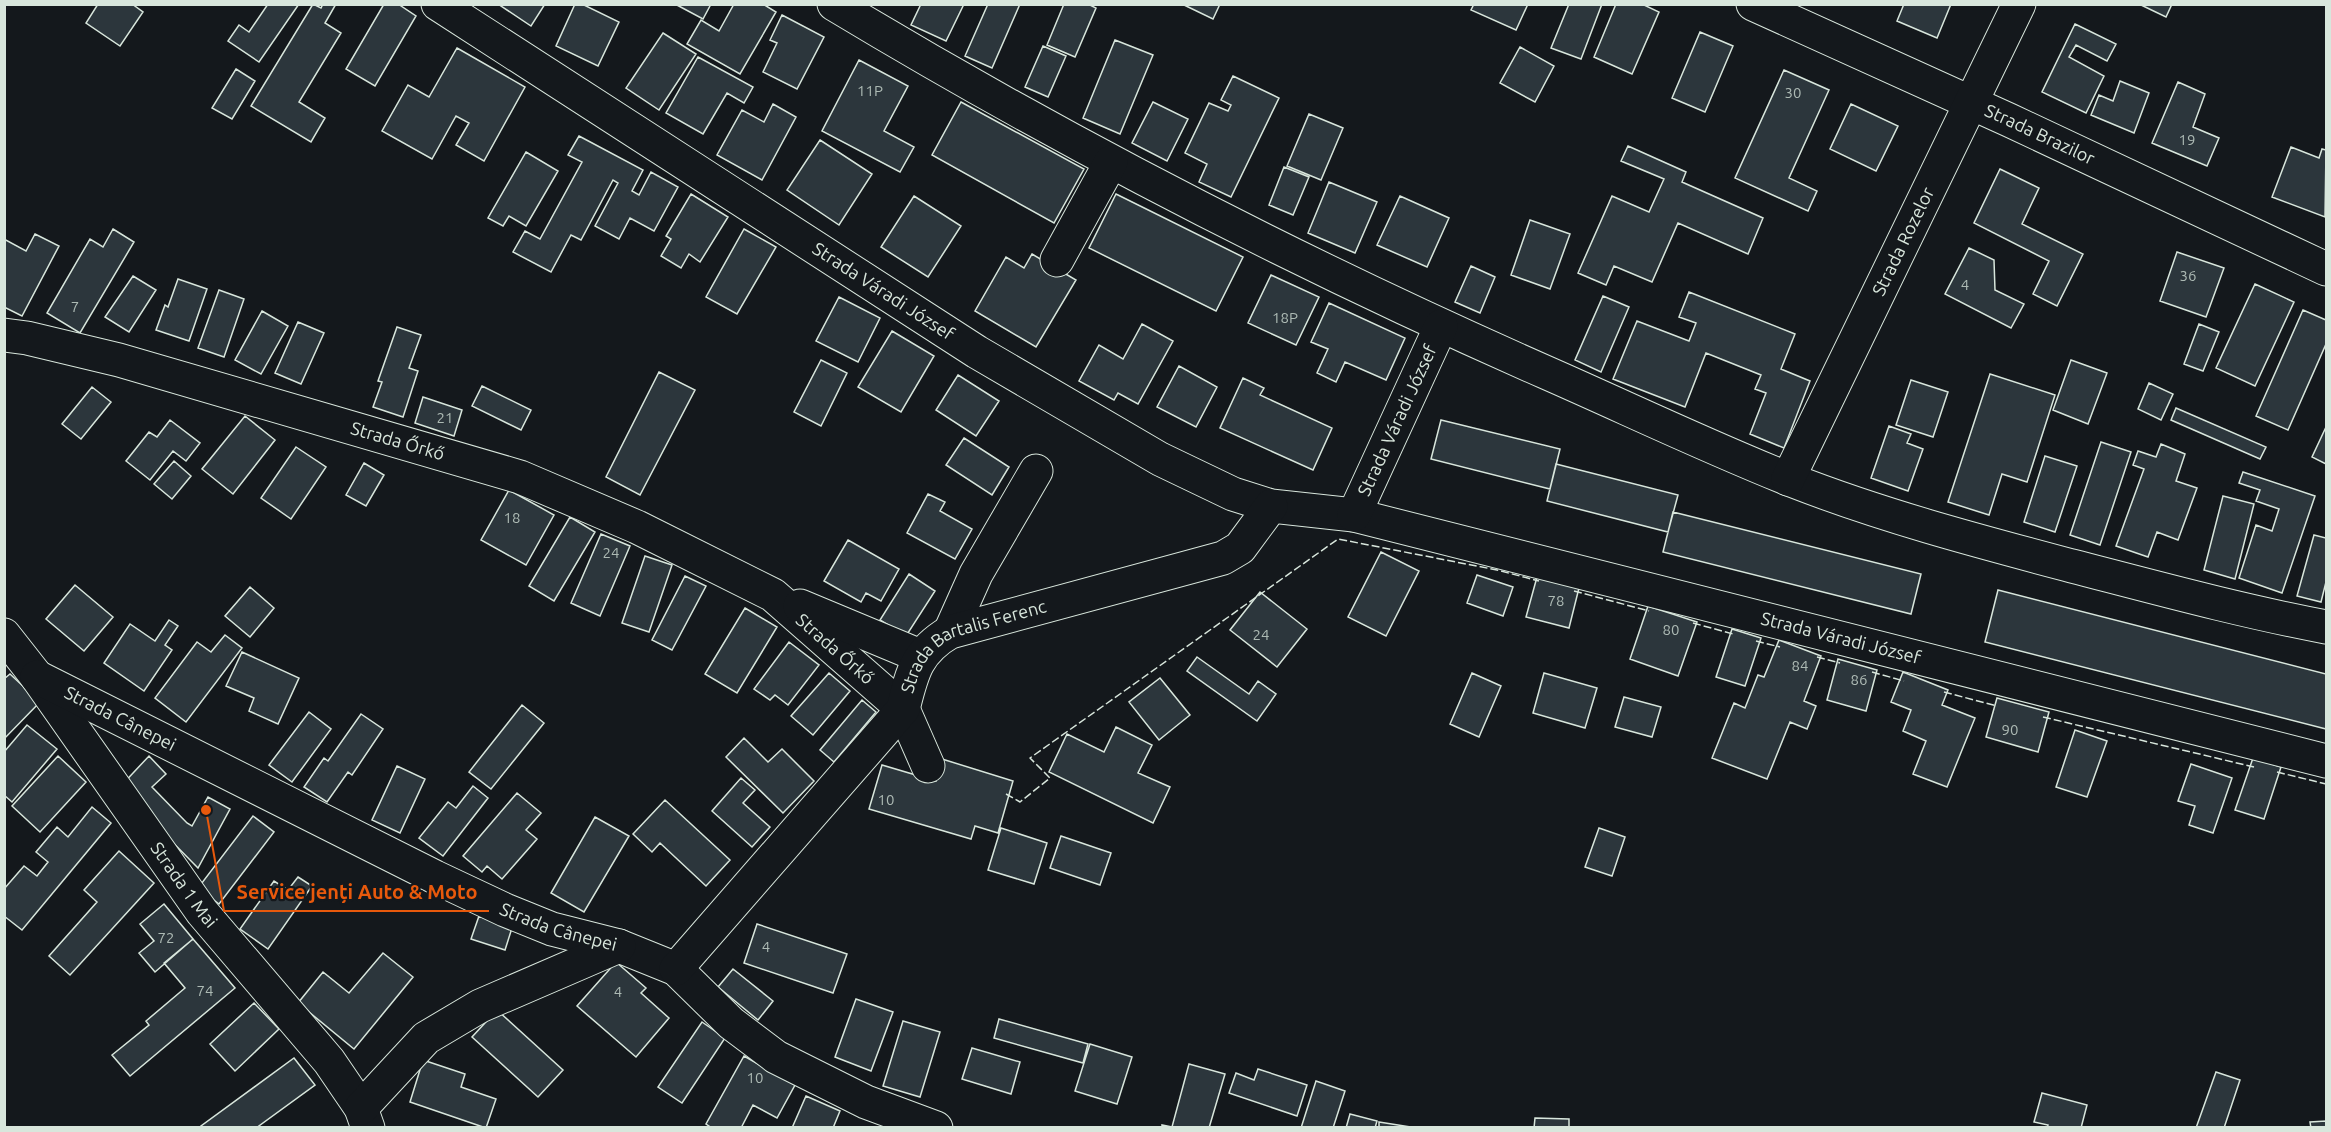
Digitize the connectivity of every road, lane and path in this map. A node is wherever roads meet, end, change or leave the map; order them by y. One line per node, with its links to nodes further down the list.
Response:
1 (438, 4): 13 (street, Strada Váradi József)
2 (834, 4): 6 (street, Strada Váradi József)
3 (1752, 4): 5 (street, Strada Brazilor)
4 (2019, 4): 5 (street, Strada Rozelor)
5 (1971, 103): 8 (street, Strada Brazilor); 12 (street, Strada Rozelor)
6 (1111, 162): 7 (street); 9 (street, Strada Váradi József)
7 (1057, 260)
8 (2326, 269)
9 (1441, 326): 12 (street, Strada Váradi József); 14 (street, Strada Váradi József)
10 (4, 335): 15 (street, Strada Őrkő)
11 (1036, 471): 17 (street)
12 (1788, 479): 16 (street, Strada Váradi József)
13 (1270, 506): 14 (street, Strada Váradi József); 17 (street, Strada Bartalis Ferenc)
14 (1354, 515): 22 (street, Strada Váradi József)
15 (773, 595): 19 (street, Strada Őrkő); 21 (street, Strada Őrkő)
16 (2326, 627)
17 (950, 632): 19 (street, Strada Bartalis Ferenc)
18 (4, 635): 20 (street, Strada 1 Mai)
19 (920, 657): 21 (street, Strada Bartalis Ferenc)
20 (37, 677): 24 (street, Strada Cânepei); 26 (street, Strada 1 Mai)
21 (903, 709): 23 (street, Strada Őrkő); 25 (street, Strada Bartalis Ferenc)
22 (2326, 761)
23 (928, 766)
24 (619, 946): 25 (street, Strada Cânepei); 26 (street)
25 (676, 969): 27 (street, Strada Cânepei)
26 (364, 1118)
27 (936, 1128)

